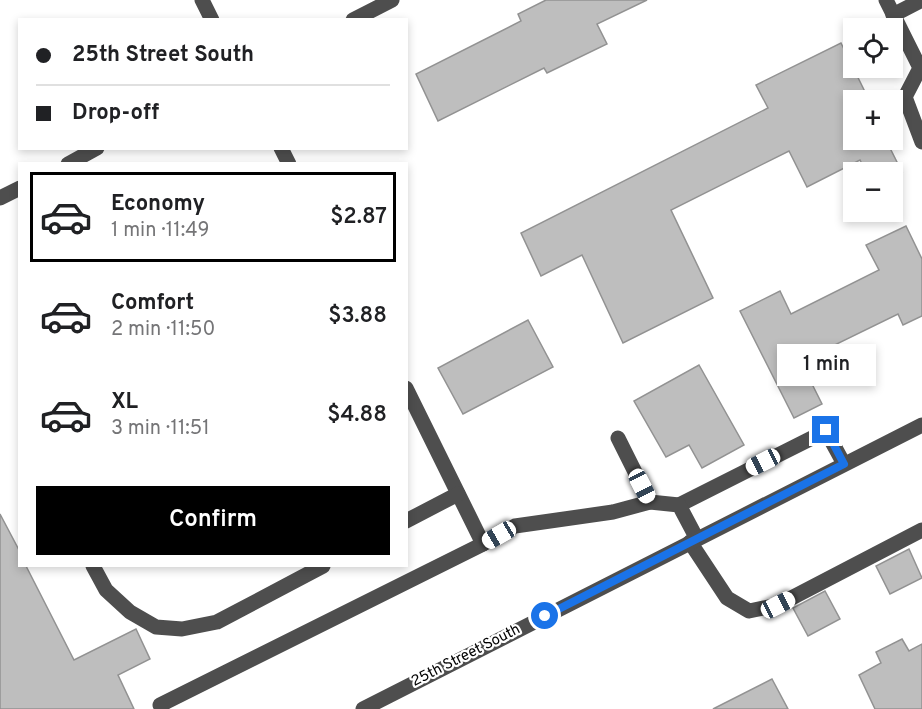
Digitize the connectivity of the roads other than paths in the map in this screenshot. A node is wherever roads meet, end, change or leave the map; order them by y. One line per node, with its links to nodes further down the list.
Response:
1 (202, 0): 6 (street)
2 (392, 0): 7 (street)
3 (886, 0): 5 (street)
4 (922, 0): 5 (street)
5 (894, 15): 8 (street)
6 (211, 18)
7 (357, 18)
8 (922, 142)
9 (93, 150): 10 (street)
10 (72, 162)
11 (18, 189): 12 (street)
12 (0, 198)
13 (408, 392): 17 (street)
14 (922, 424): 16 (street, 25th Street South)
15 (618, 438): 18 (street)
16 (844, 464): 19 (street); 22 (street, 25th Street South)
17 (458, 494): 20 (street); 23 (street)
18 (650, 502): 19 (street); 23 (street)
19 (679, 505): 22 (street)
20 (408, 520)
21 (922, 531): 22 (street)
22 (693, 541): 27 (street, 25th Street South)
23 (483, 544): 26 (street)
24 (94, 567): 25 (street)
25 (321, 567)
26 (162, 709)
27 (363, 709)

